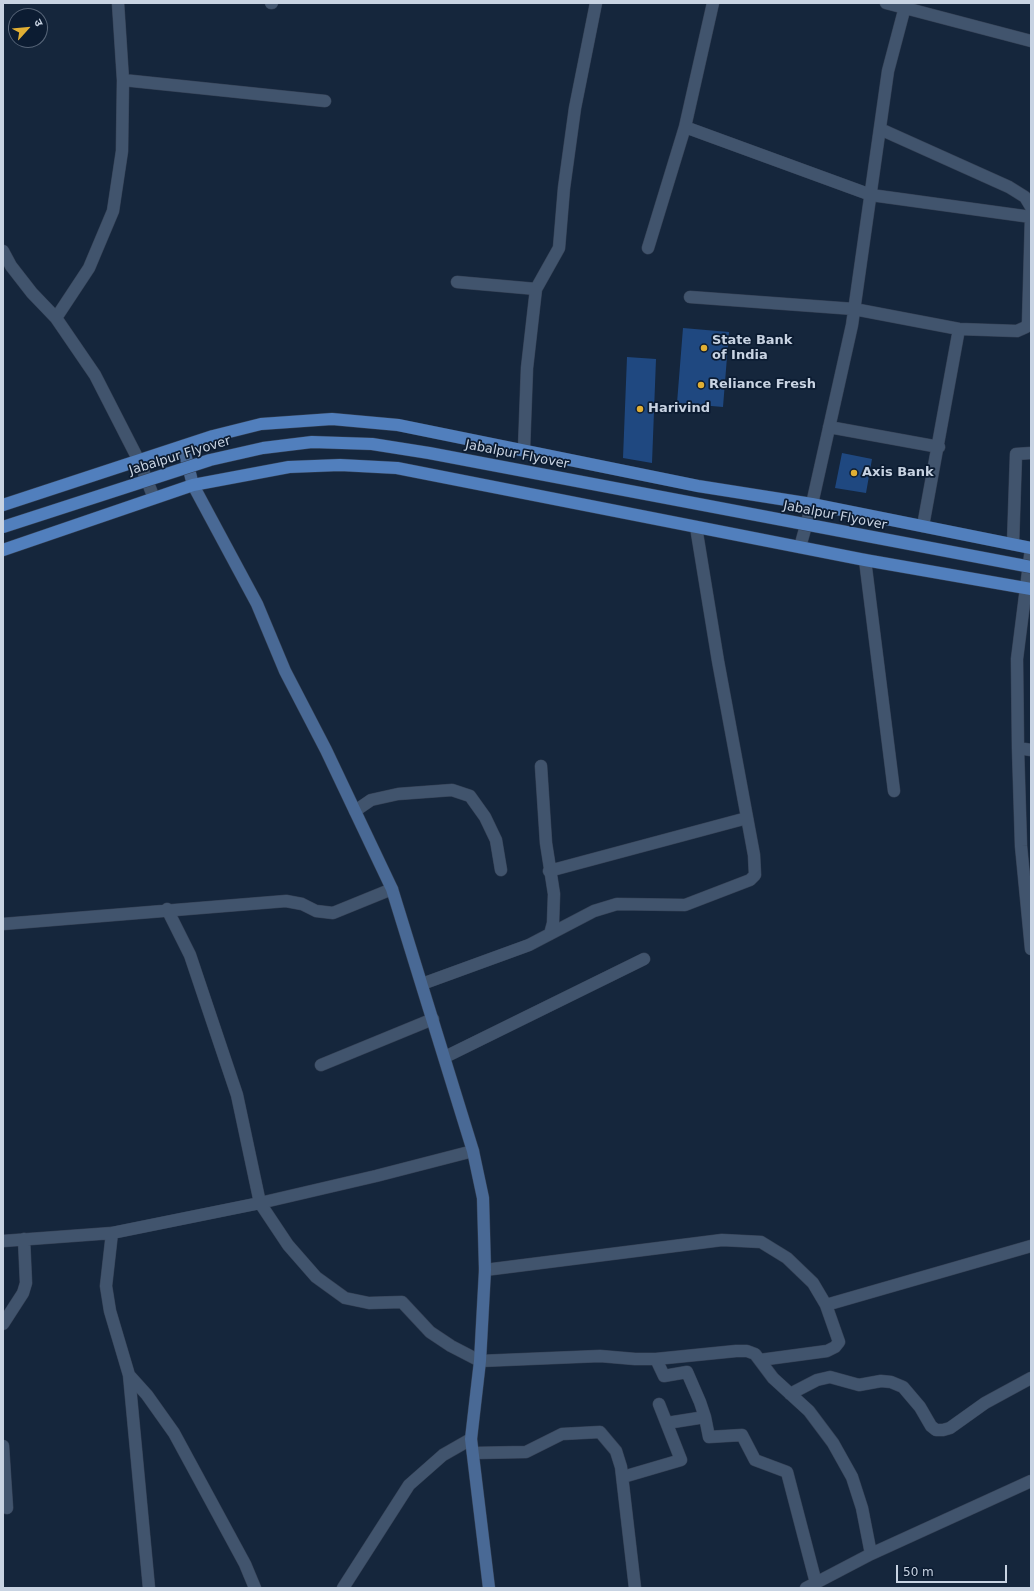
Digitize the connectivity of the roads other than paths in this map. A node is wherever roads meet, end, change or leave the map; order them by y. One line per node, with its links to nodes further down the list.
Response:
1 (118, 3): 7 (street)
2 (596, 3): 17 (street)
3 (713, 3): 9 (street)
4 (886, 3): 5 (street)
5 (905, 5): 6 (street); 10 (street)
6 (1031, 41)
7 (123, 80): 8 (street); 20 (street)
8 (325, 101)
9 (685, 127): 11 (street); 14 (street)
10 (880, 129): 11 (street); 12 (street)
11 (870, 195): 13 (street); 19 (street)
12 (1031, 203)
13 (1031, 217): 21 (street)
14 (648, 248)
15 (3, 251): 20 (street)
16 (457, 282): 17 (street)
17 (536, 289): 25 (street)
18 (690, 297): 19 (street)
19 (854, 309): 21 (street); 22 (street)
20 (56, 318): 27 (street)
21 (959, 329): 24 (street)
22 (829, 427): 24 (street); 30 (street)
23 (183, 446): 25 (main road); 27 (main road); 28 (street)
24 (939, 446): 32 (street)
25 (524, 449): 30 (main road)
26 (1031, 453): 35 (street)
27 (139, 461): 29 (street); 31 (main road)
28 (193, 485): 29 (main road); 34 (main road); 46 (street)
29 (154, 498): 38 (main road)
30 (812, 504): 32 (main road); 36 (street)
31 (3, 506)
32 (922, 526): 35 (main road)
33 (3, 527): 40 (main road, Jabalpur Flyover, bridge)
34 (696, 527): 36 (main road); 47 (street)
35 (1013, 544): 37 (main road)
36 (800, 547): 39 (main road)
37 (1031, 548): 41 (street)
38 (3, 550)
39 (865, 560): 41 (main road); 45 (street)
40 (1031, 567)
41 (1029, 588): 42 (street)
42 (1018, 748): 43 (street); 54 (street)
43 (1031, 750)
44 (541, 766): 49 (street)
45 (894, 791)
46 (355, 811): 48 (street); 50 (street)
47 (747, 818): 49 (street); 53 (street)
48 (501, 870)
49 (549, 871): 53 (street)
50 (392, 889): 51 (street); 56 (street)
51 (167, 909): 52 (street); 61 (street)
52 (3, 924)
53 (550, 934): 56 (street)
54 (1031, 949)
55 (644, 959): 58 (street)
56 (422, 984): 57 (street)
57 (433, 1019): 58 (street); 59 (street)
58 (445, 1057): 60 (street)
59 (321, 1065)
60 (473, 1151): 61 (street); 66 (street)
61 (260, 1203): 62 (street); 71 (street)
62 (112, 1233): 63 (street); 72 (street)
63 (24, 1239): 64 (street); 68 (street)
64 (3, 1240)
65 (1031, 1246): 67 (street)
66 (485, 1270): 67 (street); 71 (street)
67 (826, 1305): 70 (street)
68 (3, 1324)
69 (656, 1359): 70 (street); 71 (street); 76 (street)
70 (760, 1360): 74 (street)
71 (480, 1361): 78 (street)
72 (129, 1375): 86 (street); 87 (street)
73 (1031, 1378): 74 (street)
74 (790, 1394): 84 (street)
75 (659, 1404): 77 (street)
76 (705, 1417): 77 (street); 85 (street)
77 (667, 1423): 81 (street)
78 (471, 1439): 80 (street); 88 (street)
79 (3, 1446): 83 (street)
80 (473, 1453): 81 (street); 89 (street)
81 (623, 1477): 90 (street)
82 (1031, 1481): 84 (street)
83 (7, 1508)
84 (871, 1554): 85 (street)
85 (811, 1585)
86 (149, 1588)
87 (255, 1588)
88 (343, 1588)
89 (489, 1588)
90 (634, 1588)

